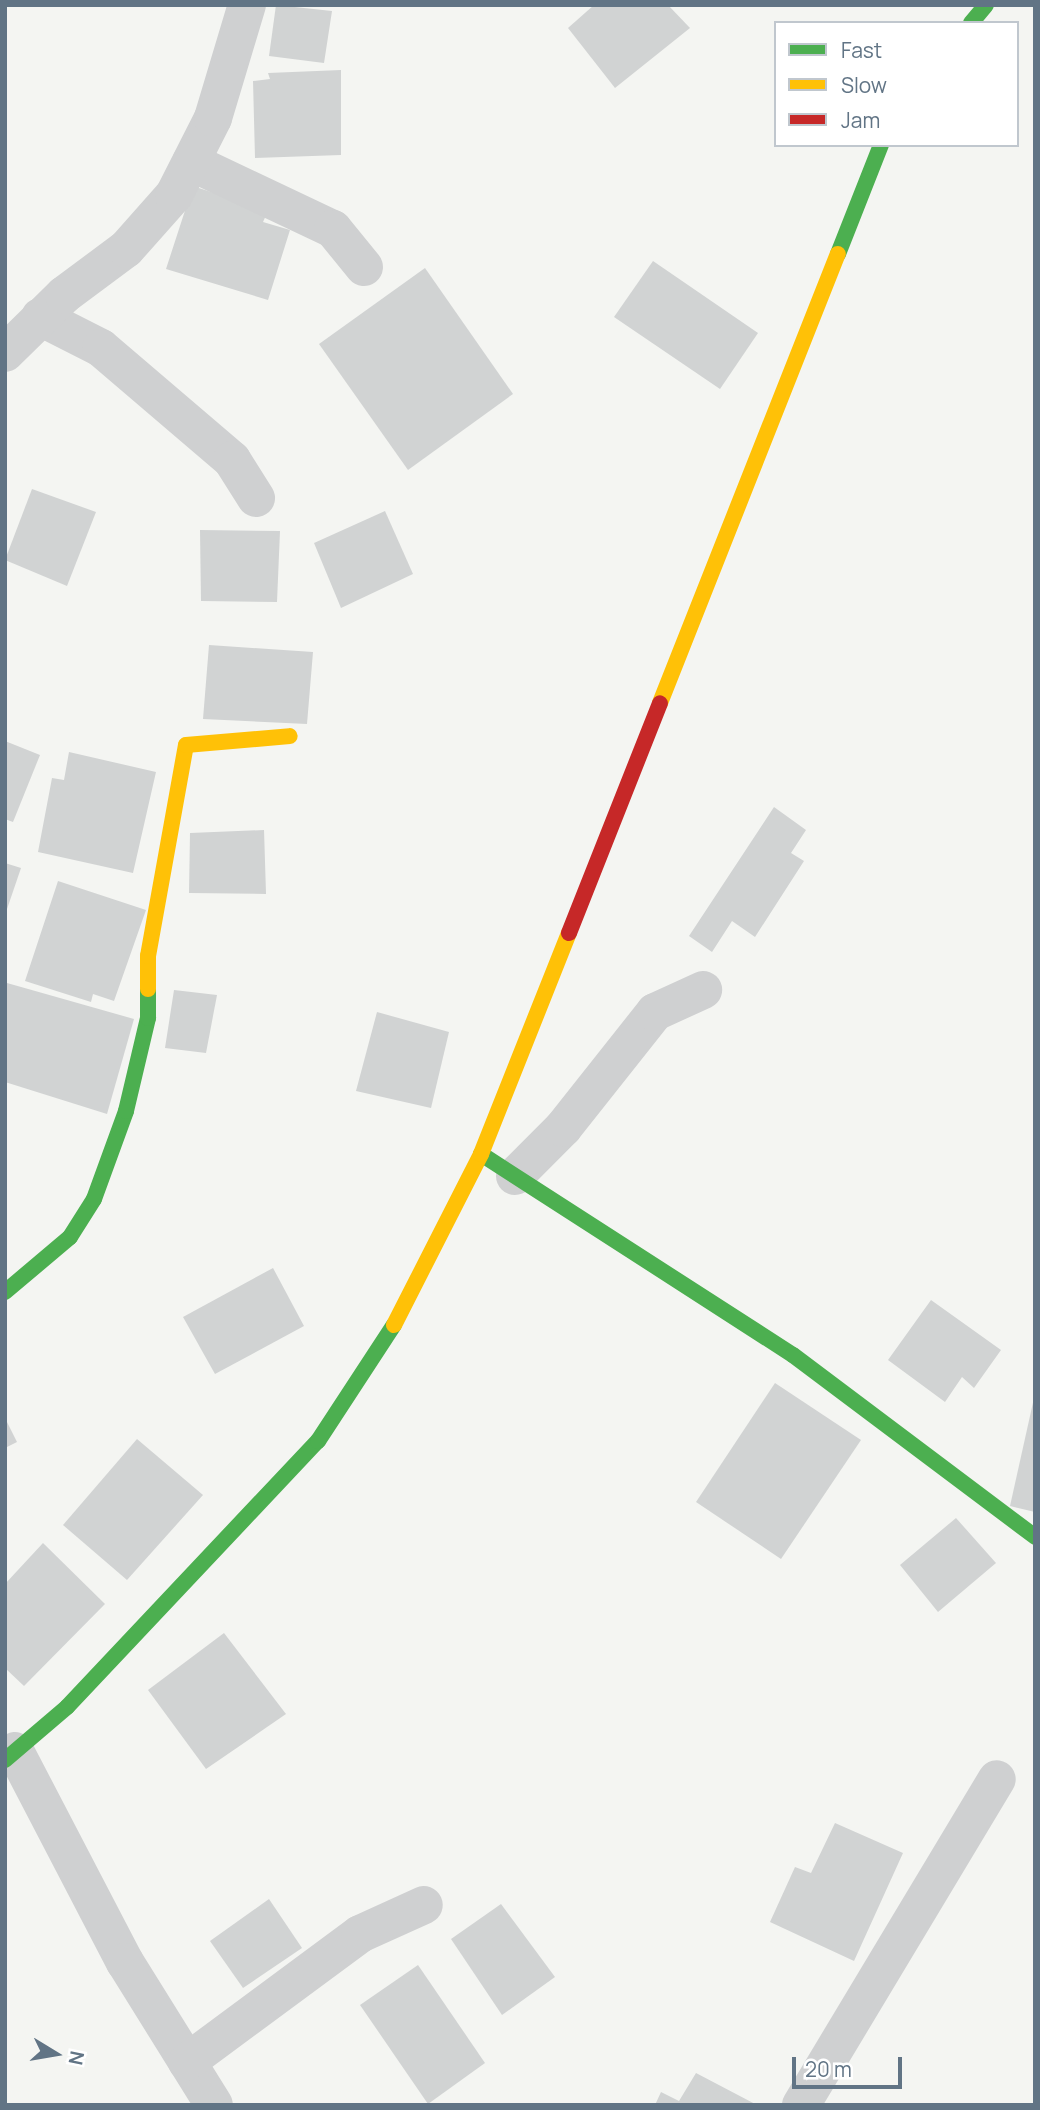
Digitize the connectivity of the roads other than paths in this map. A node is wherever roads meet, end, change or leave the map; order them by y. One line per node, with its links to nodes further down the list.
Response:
1 (247, 5): 5 (street)
2 (986, 5): 3 (street)
3 (973, 21)
4 (880, 147): 12 (street)
5 (191, 162): 6 (street); 7 (street)
6 (364, 267)
7 (40, 317): 8 (street); 9 (street)
8 (5, 353)
9 (256, 498)
10 (289, 736): 14 (street)
11 (702, 990): 13 (street)
12 (481, 1154): 13 (street); 16 (street)
13 (515, 1176): 15 (street)
14 (5, 1292)
15 (1035, 1537)
16 (10, 1756): 19 (street)
17 (997, 1779): 21 (street)
18 (425, 1905): 19 (street)
19 (187, 2062): 20 (street)
20 (214, 2105)
21 (801, 2105)

